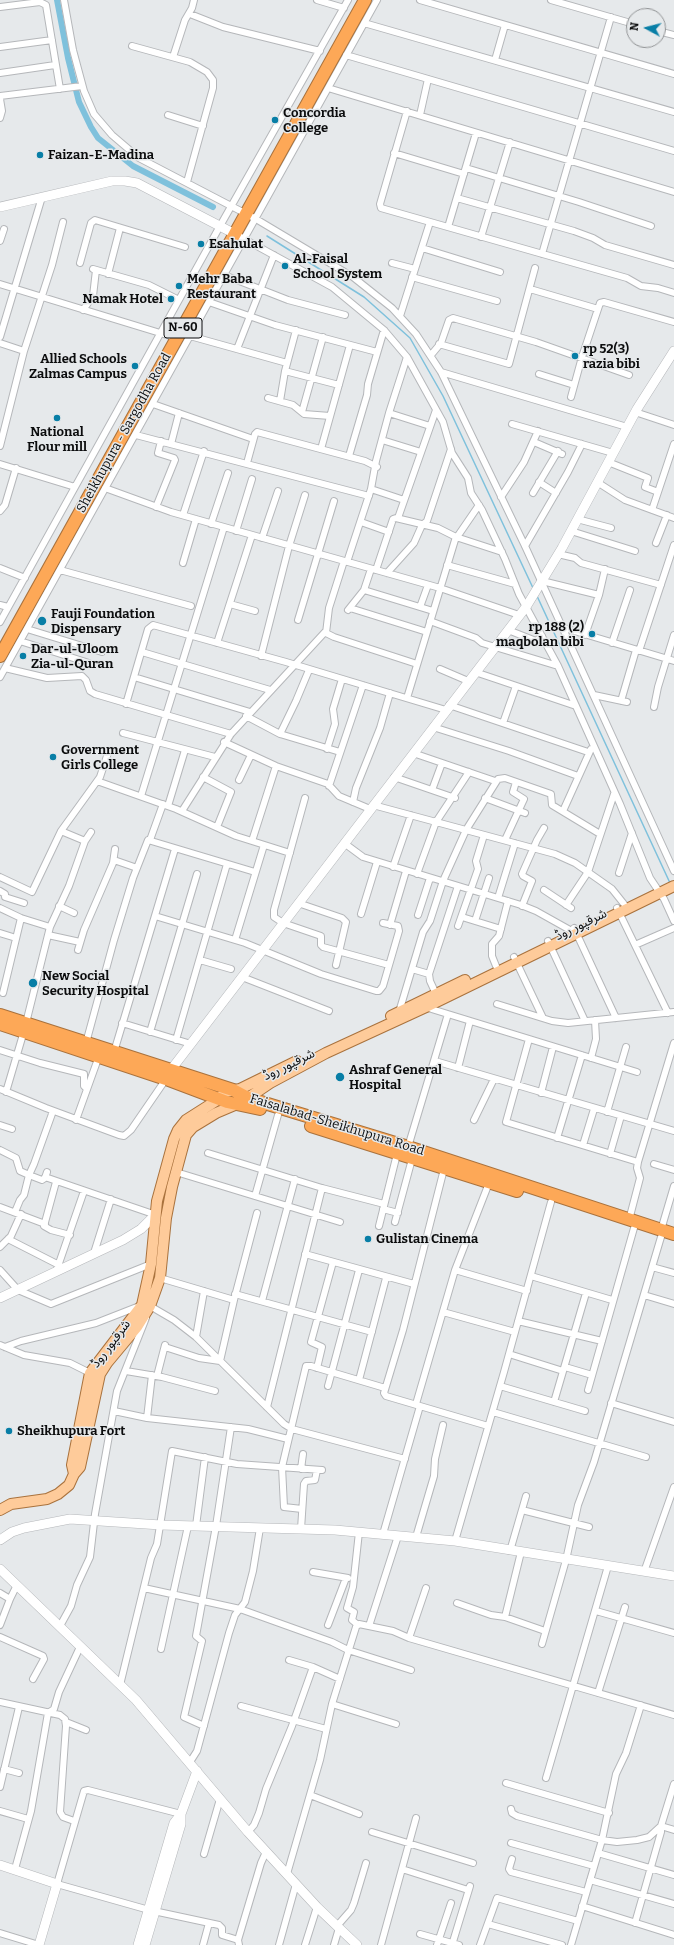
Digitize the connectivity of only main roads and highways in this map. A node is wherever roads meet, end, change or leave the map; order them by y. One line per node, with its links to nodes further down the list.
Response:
1 (357, 0): 3 (highway, Sheikhupura - Sargodha Road / N-60)
2 (365, 0): 3 (highway, Sheikhupura - Sargodha Road / N-60)
3 (243, 212): 4 (highway, Sheikhupura - Sargodha Road / N-60)
4 (232, 232): 5 (highway, Sheikhupura - Sargodha Road / N-60); 6 (highway, Sheikhupura - Sargodha Road / N-60)
5 (0, 640)
6 (0, 656)
7 (674, 881): 8 (main road, شرقپور روڈ)
8 (516, 960): 13 (main road, شرقپور روڈ); 14 (main road, شرقپور روڈ)
9 (0, 1015): 11 (highway, Faisalabad-Sheikhupura Road)
10 (0, 1024): 11 (highway, Faisalabad-Sheikhupura Road)
11 (25, 1027): 12 (highway, Faisalabad-Sheikhupura Road); 12 (highway, Faisalabad-Sheikhupura Road)
12 (168, 1075): 13 (highway, Faisalabad-Sheikhupura Road); 15 (highway, Faisalabad-Sheikhupura Road)
13 (233, 1090): 14 (highway, Faisalabad-Sheikhupura Road); 15 (main road, شرقپور روڈ)
14 (248, 1098): 16 (main road, شرقپور روڈ); 18 (highway, Faisalabad-Sheikhupura Road)
15 (219, 1099): 16 (highway, Faisalabad-Sheikhupura Road); 17 (main road, شرقپور روڈ)
16 (237, 1104): 17 (main road, شرقپور روڈ); 18 (highway, Faisalabad-Sheikhupura Road)
17 (182, 1133): 22 (main road, شرقپور روڈ); 22 (main road, شرقپور روڈ)
18 (631, 1224): 19 (highway, Faisalabad-Sheikhupura Road)
19 (661, 1234): 20 (highway, Faisalabad-Sheikhupura Road); 21 (highway, Faisalabad-Sheikhupura Road)
20 (674, 1234)
21 (674, 1242)
22 (146, 1305): 23 (main road, شرقپور روڈ); 23 (main road, شرقپور روڈ)
23 (74, 1474): 24 (main road, شرقپور روڈ)
24 (0, 1510)

